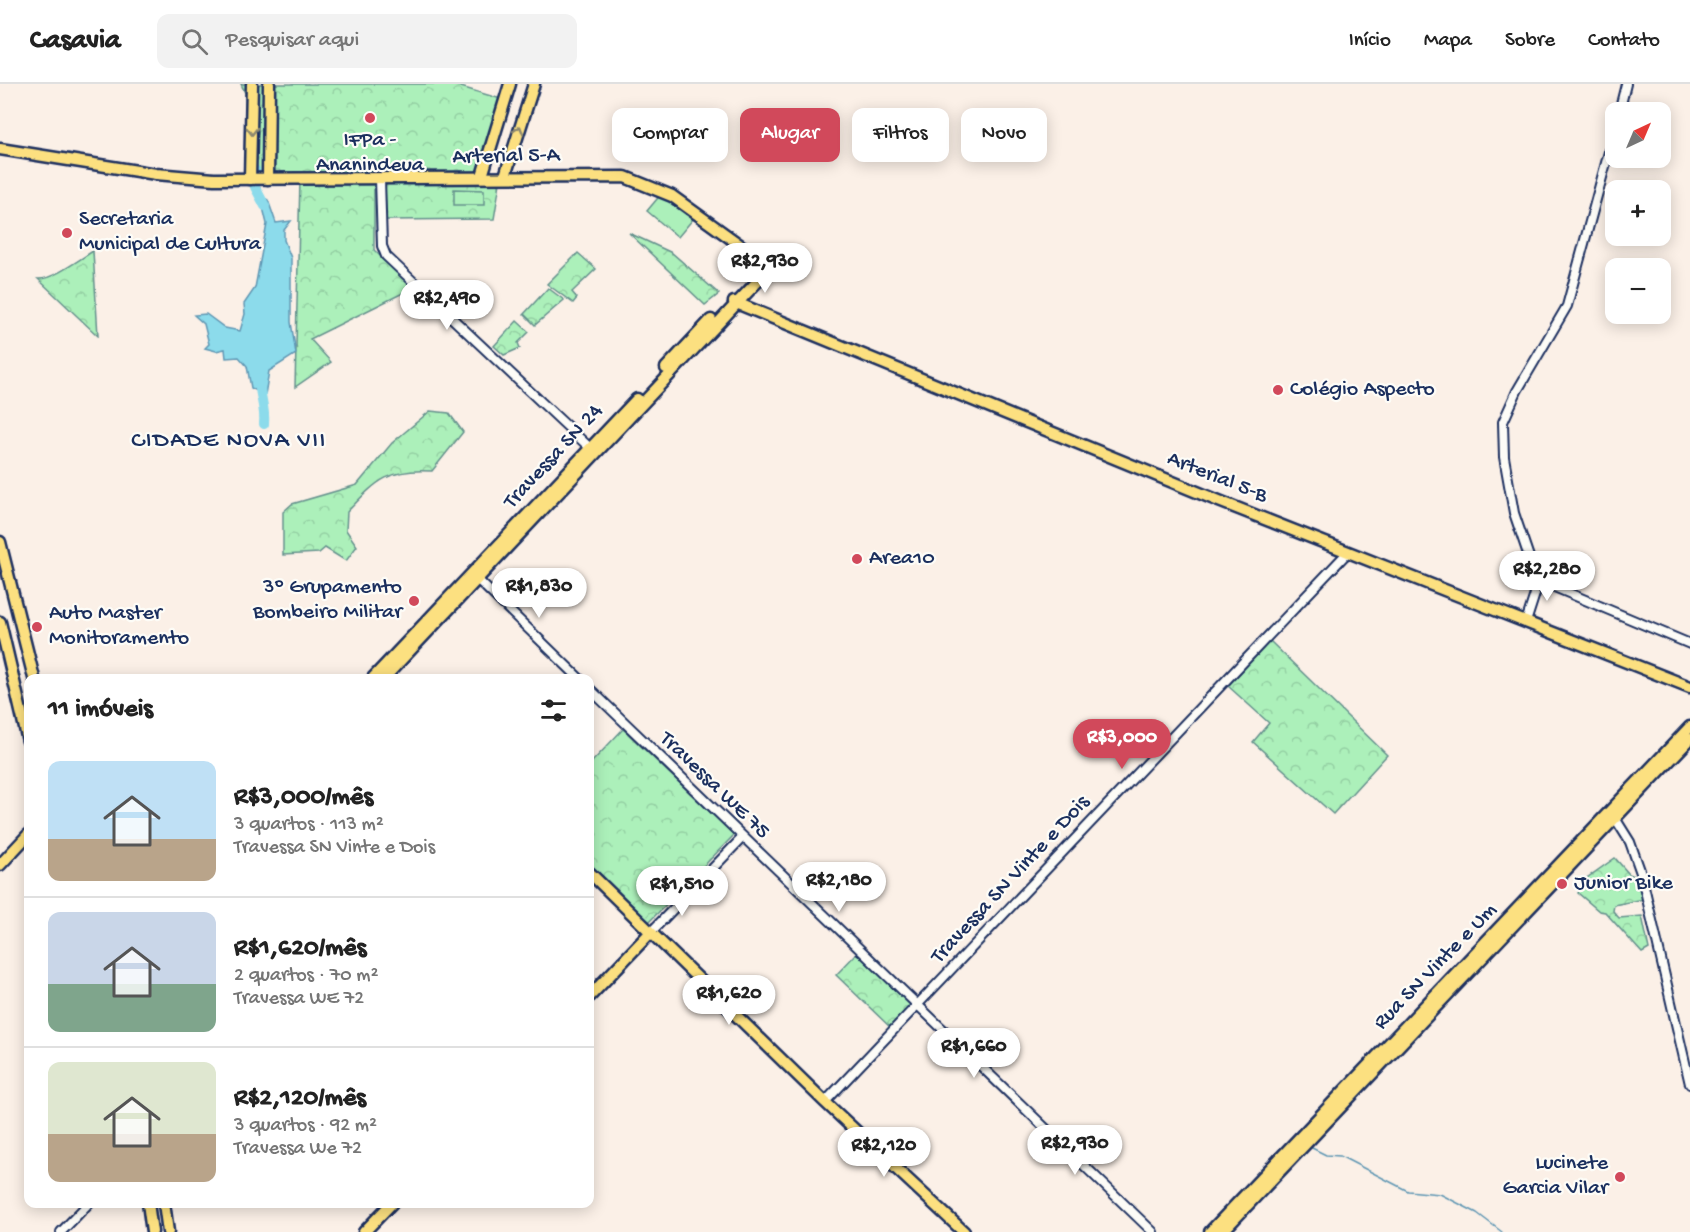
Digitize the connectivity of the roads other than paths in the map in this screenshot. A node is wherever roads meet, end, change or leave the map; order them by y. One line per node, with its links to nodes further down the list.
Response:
1 (252, 84): 11 (main road, one-way to 11)
2 (269, 84): 11 (main road)
3 (510, 84): 9 (main road)
4 (534, 84): 10 (main road, one-way to 4)
5 (1626, 84): 6 (street)
6 (1621, 102)
7 (0, 148): 11 (main road, Arterial 5-A)
8 (1605, 166): 19 (street)
9 (482, 176): 10 (main road, Arterial 5-A); 12 (main road, Arterial 5-A)
10 (505, 176): 13 (main road, Arterial 5-A)
11 (260, 179): 12 (main road, Arterial 5-A)
12 (380, 179): 15 (street)
13 (769, 264): 14 (main road, Travessa SN 24)
14 (734, 302): 15 (main road, Travessa SN 24); 17 (main road, Arterial 5-B); 18 (main road, Travessa SN 24)
15 (589, 447): 18 (main road, Travessa SN 24)
16 (0, 542): 23 (main road)
17 (1348, 552): 21 (main road, Arterial 5-B); 42 (street, Travessa SN Vinte e Dois)
18 (475, 577): 26 (main road, Travessa SN 24); 27 (street)
19 (1533, 578): 21 (street); 22 (street)
20 (0, 622): 24 (main road)
21 (1526, 622): 28 (main road, Arterial 5-B)
22 (1690, 644)
23 (25, 649): 24 (main road); 25 (main road)
24 (4, 657): 30 (main road)
25 (31, 674)
26 (384, 674)
27 (575, 674)
28 (1690, 687)
29 (594, 693): 35 (street, Travessa WE 75)
30 (24, 727)
31 (1690, 727): 33 (main road, Rua SN Vinte e Um)
32 (1690, 739): 33 (main road, Rua SN Vinte e Um)
33 (1654, 772): 34 (main road, Rua SN Vinte e Um); 39 (main road, Rua SN Vinte e Um)
34 (1615, 818): 39 (main road, Rua SN Vinte e Um); 43 (street)
35 (742, 838): 40 (street); 42 (street, Travessa WE 75)
36 (24, 839): 37 (main road)
37 (0, 865)
38 (594, 877): 40 (main road)
39 (1534, 898): 44 (main road, Rua SN Vinte e Um)
40 (650, 933): 41 (main road); 45 (main road)
41 (594, 992)
42 (917, 1007): 45 (street, Travessa SN Vinte e Dois); 55 (street, Travessa WE 75)
43 (1690, 1084)
44 (1354, 1087): 56 (main road, Rua SN Vinte e Um); 57 (main road, Rua SN Vinte e Um)
45 (825, 1102): 54 (main road)
46 (84, 1208): 50 (street)
47 (149, 1208): 51 (main road)
48 (165, 1208): 52 (main road)
49 (387, 1208): 53 (main road)
50 (61, 1232)
51 (152, 1232)
52 (168, 1232)
53 (364, 1232)
54 (964, 1232)
55 (1152, 1232)
56 (1210, 1232)
57 (1221, 1232)

